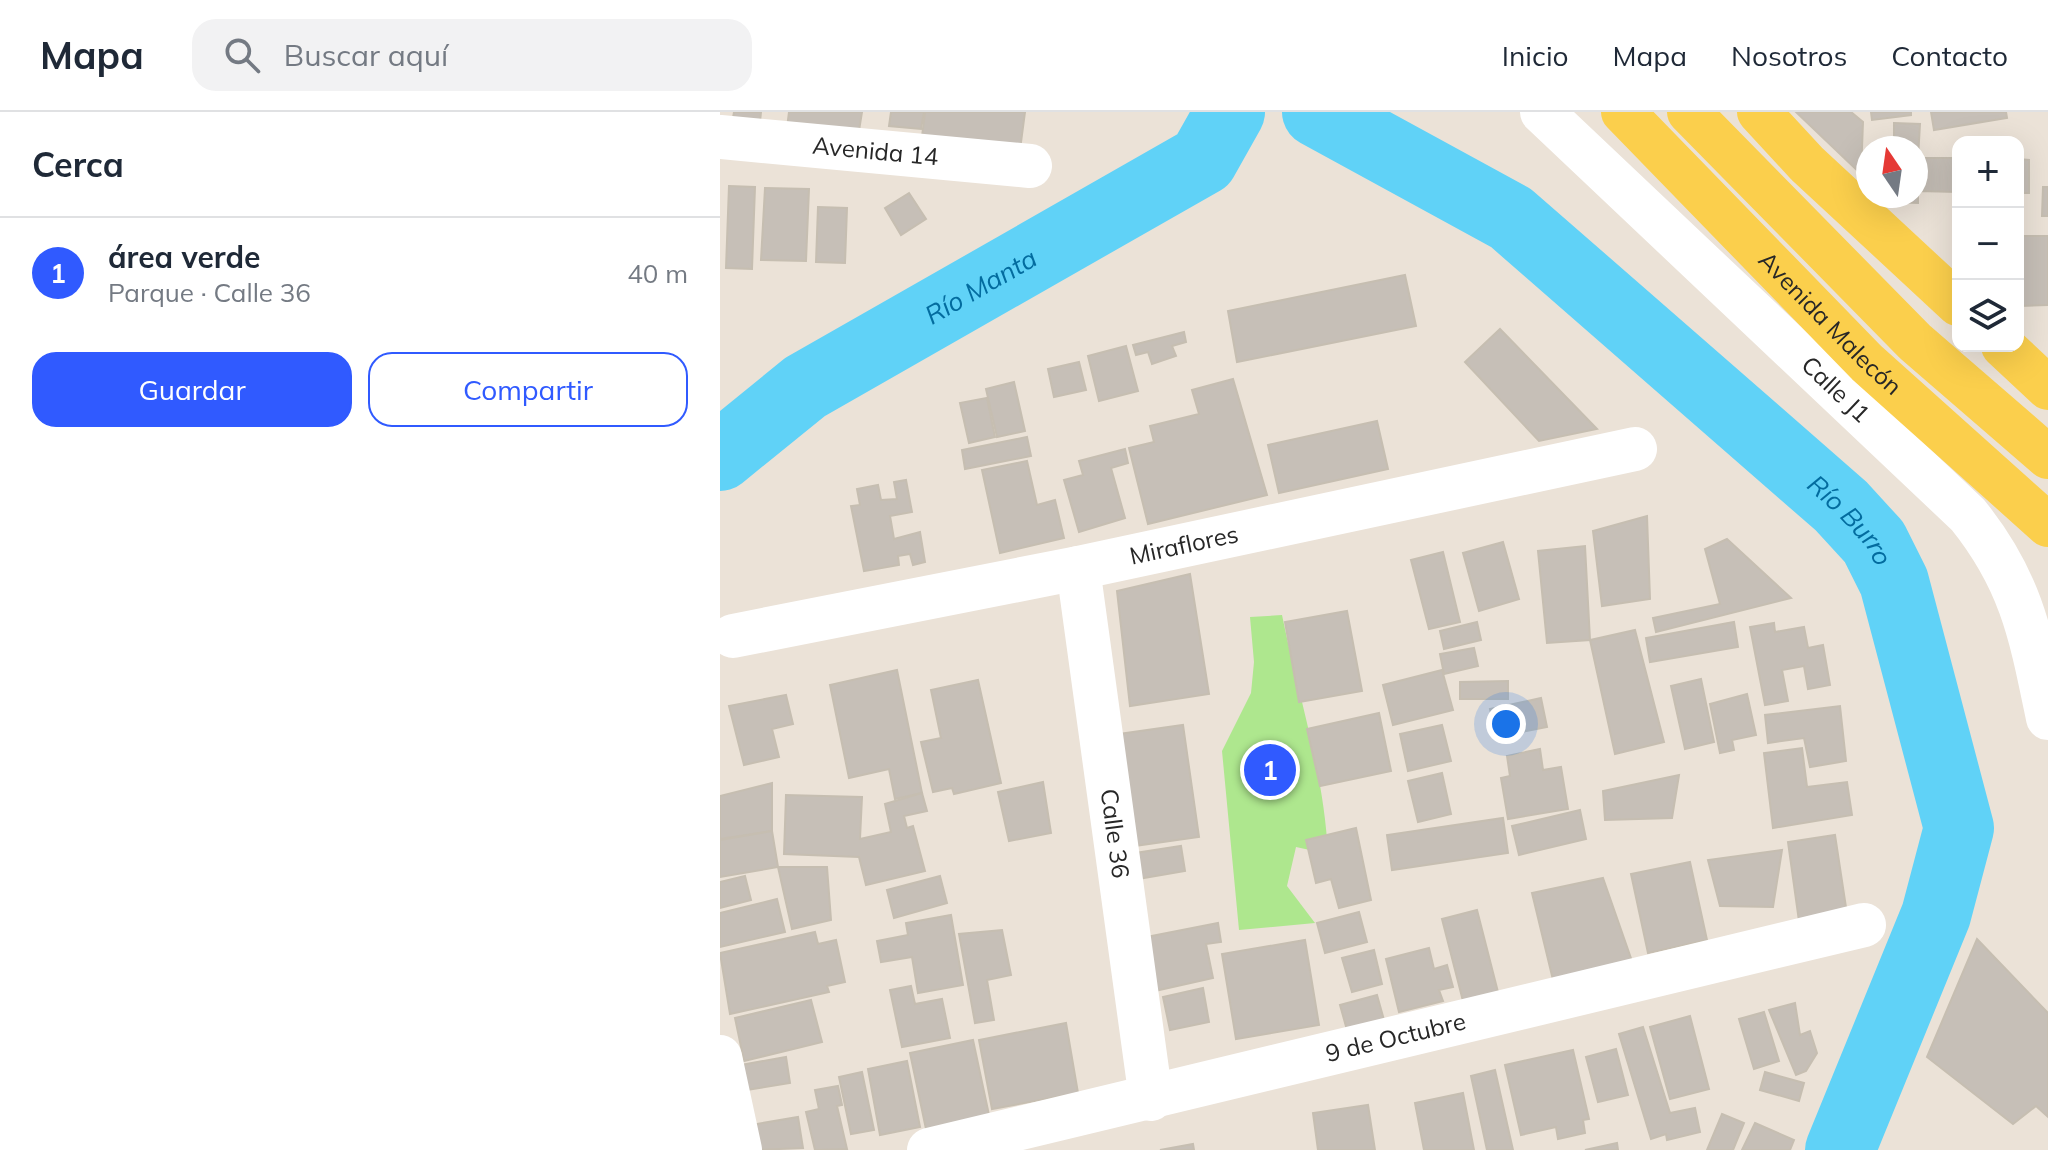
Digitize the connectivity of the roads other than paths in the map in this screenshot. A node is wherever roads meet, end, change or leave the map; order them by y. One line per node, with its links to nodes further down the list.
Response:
1 (1542, 112): 15 (street, Calle J1)
2 (1623, 112): 12 (main road, Avenida Malecón)
3 (1689, 112): 11 (main road, Avenida Malecón)
4 (1759, 112): 7 (main road)
5 (720, 137): 6 (street, Avenida 14)
6 (1030, 166)
7 (1952, 298)
8 (2009, 352): 9 (main road)
9 (2048, 388)
10 (1635, 449): 13 (street, Miraflores)
11 (2048, 457)
12 (2048, 525)
13 (1078, 568): 14 (street, Miraflores); 18 (street, Calle 36)
14 (733, 636)
15 (2048, 718)
16 (1864, 925): 18 (street, 9 de Octubre)
17 (720, 1057): 19 (street)
18 (1151, 1099): 20 (street, 9 de Octubre)
19 (740, 1150)
20 (929, 1150)

